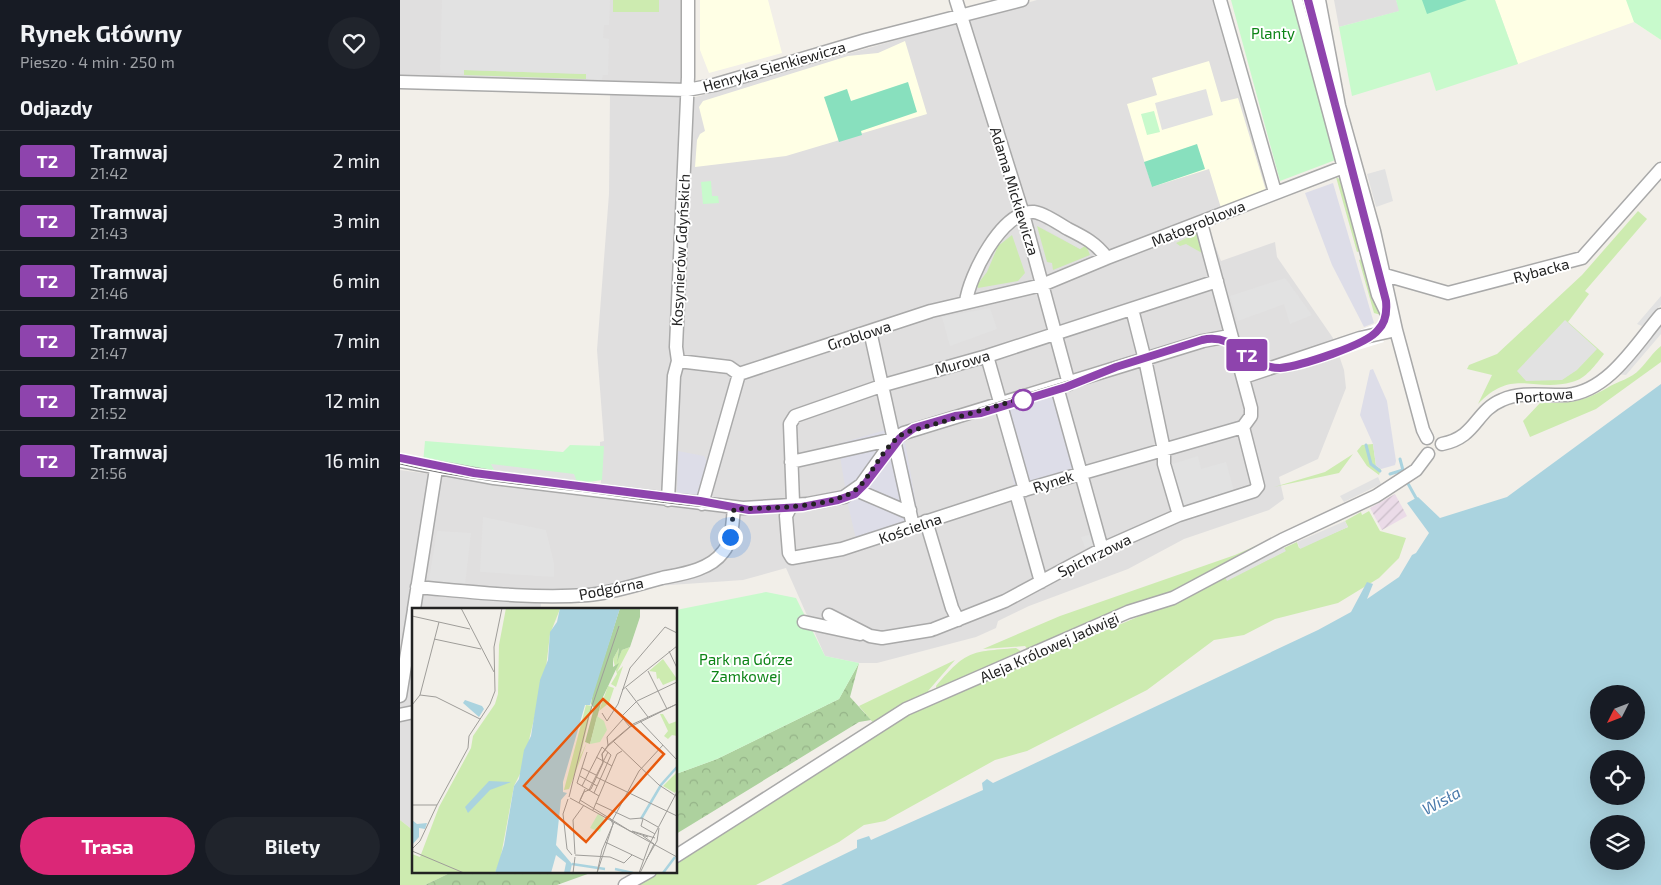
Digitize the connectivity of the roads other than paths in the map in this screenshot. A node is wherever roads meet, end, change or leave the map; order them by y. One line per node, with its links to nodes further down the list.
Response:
1 (688, 0): 9 (street, Kosynierów Gdyńskich)
2 (956, 0): 7 (street, Adama Mickiewicza)
3 (1022, 0): 7 (street, Henryka Sienkiewicza)
4 (1220, 0): 12 (street)
5 (1299, 0): 10 (street)
6 (1319, 0): 10 (street)
7 (961, 16): 9 (street, Henryka Sienkiewicza); 13 (street, Adama Mickiewicza)
8 (400, 82): 9 (street, Henryka Sienkiewicza)
9 (687, 90): 28 (street, Kosynierów Gdyńskich)
10 (1349, 164): 12 (street, Małogroblowa); 16 (street); 22 (street)
11 (1661, 169): 16 (street, Rybacka)
12 (1275, 192): 14 (street, Małogroblowa)
13 (1023, 214): 15 (street); 18 (street, Adama Mickiewicza); 19 (street)
14 (1201, 223): 15 (street, Małogroblowa); 17 (street)
15 (1107, 258): 18 (street, Małogroblowa)
16 (1385, 275): 22 (street)
17 (1217, 281): 20 (street, Murowa); 25 (street)
18 (1042, 285): 19 (street, Groblowa); 24 (street, Adama Mickiewicza)
19 (966, 302): 23 (street, Groblowa)
20 (1132, 308): 24 (street, Murowa); 27 (street)
21 (1661, 315): 37 (street, Portowa)
22 (1396, 330): 30 (street); 35 (street)
23 (870, 331): 29 (street, Groblowa); 31 (street)
24 (1056, 333): 26 (street, Murowa); 32 (street, Adama Mickiewicza)
25 (1235, 342): 27 (street); 30 (street)
26 (987, 356): 31 (street, Murowa); 33 (street, Rynek)
27 (1145, 360): 32 (street); 38 (street)
28 (678, 361): 29 (street); 46 (street, Kosynierów Gdyńskich)
29 (739, 374): 47 (street)
30 (1244, 377): 34 (street)
31 (884, 385): 36 (street); 41 (street, Murowa)
32 (1064, 385): 33 (street); 43 (street, Rynek)
33 (1001, 405): 36 (street); 45 (street, Rynek)
34 (1243, 427): 38 (street); 51 (street, Spichrzowa)
35 (1427, 438): 37 (street); 39 (street)
36 (894, 439): 41 (street); 44 (street); 50 (street)
37 (1442, 444): 39 (street)
38 (1164, 450): 43 (street); 51 (street)
39 (1428, 454): 65 (street, Aleja Królowej Jadwigi)
40 (400, 461): 42 (street)
41 (791, 462): 48 (street, Murowa)
42 (436, 469): 46 (street); 57 (street)
43 (1080, 474): 45 (street, Rynek); 54 (street)
44 (856, 490): 48 (street); 50 (street)
45 (1020, 492): 52 (street, Kościelna); 56 (street)
46 (668, 500): 47 (street)
47 (702, 504): 49 (street)
48 (792, 505): 49 (street); 55 (street, Murowa)
49 (734, 509): 57 (street, Podgórna)
50 (910, 510): 53 (street)
51 (1179, 516): 54 (street, Spichrzowa)
52 (926, 521): 53 (street, Kościelna); 60 (street)
53 (913, 526): 55 (street, Kościelna)
54 (1102, 549): 56 (street, Spichrzowa)
55 (792, 558)
56 (1041, 582): 60 (street, Spichrzowa)
57 (417, 587): 58 (street)
58 (414, 608)
59 (829, 614): 63 (street, Spichrzowa)
60 (958, 620): 63 (street, Spichrzowa)
61 (412, 622): 64 (street)
62 (804, 622): 63 (street)
63 (870, 636)
64 (400, 696)
65 (678, 855)
66 (648, 872): 67 (street)
67 (625, 885)

